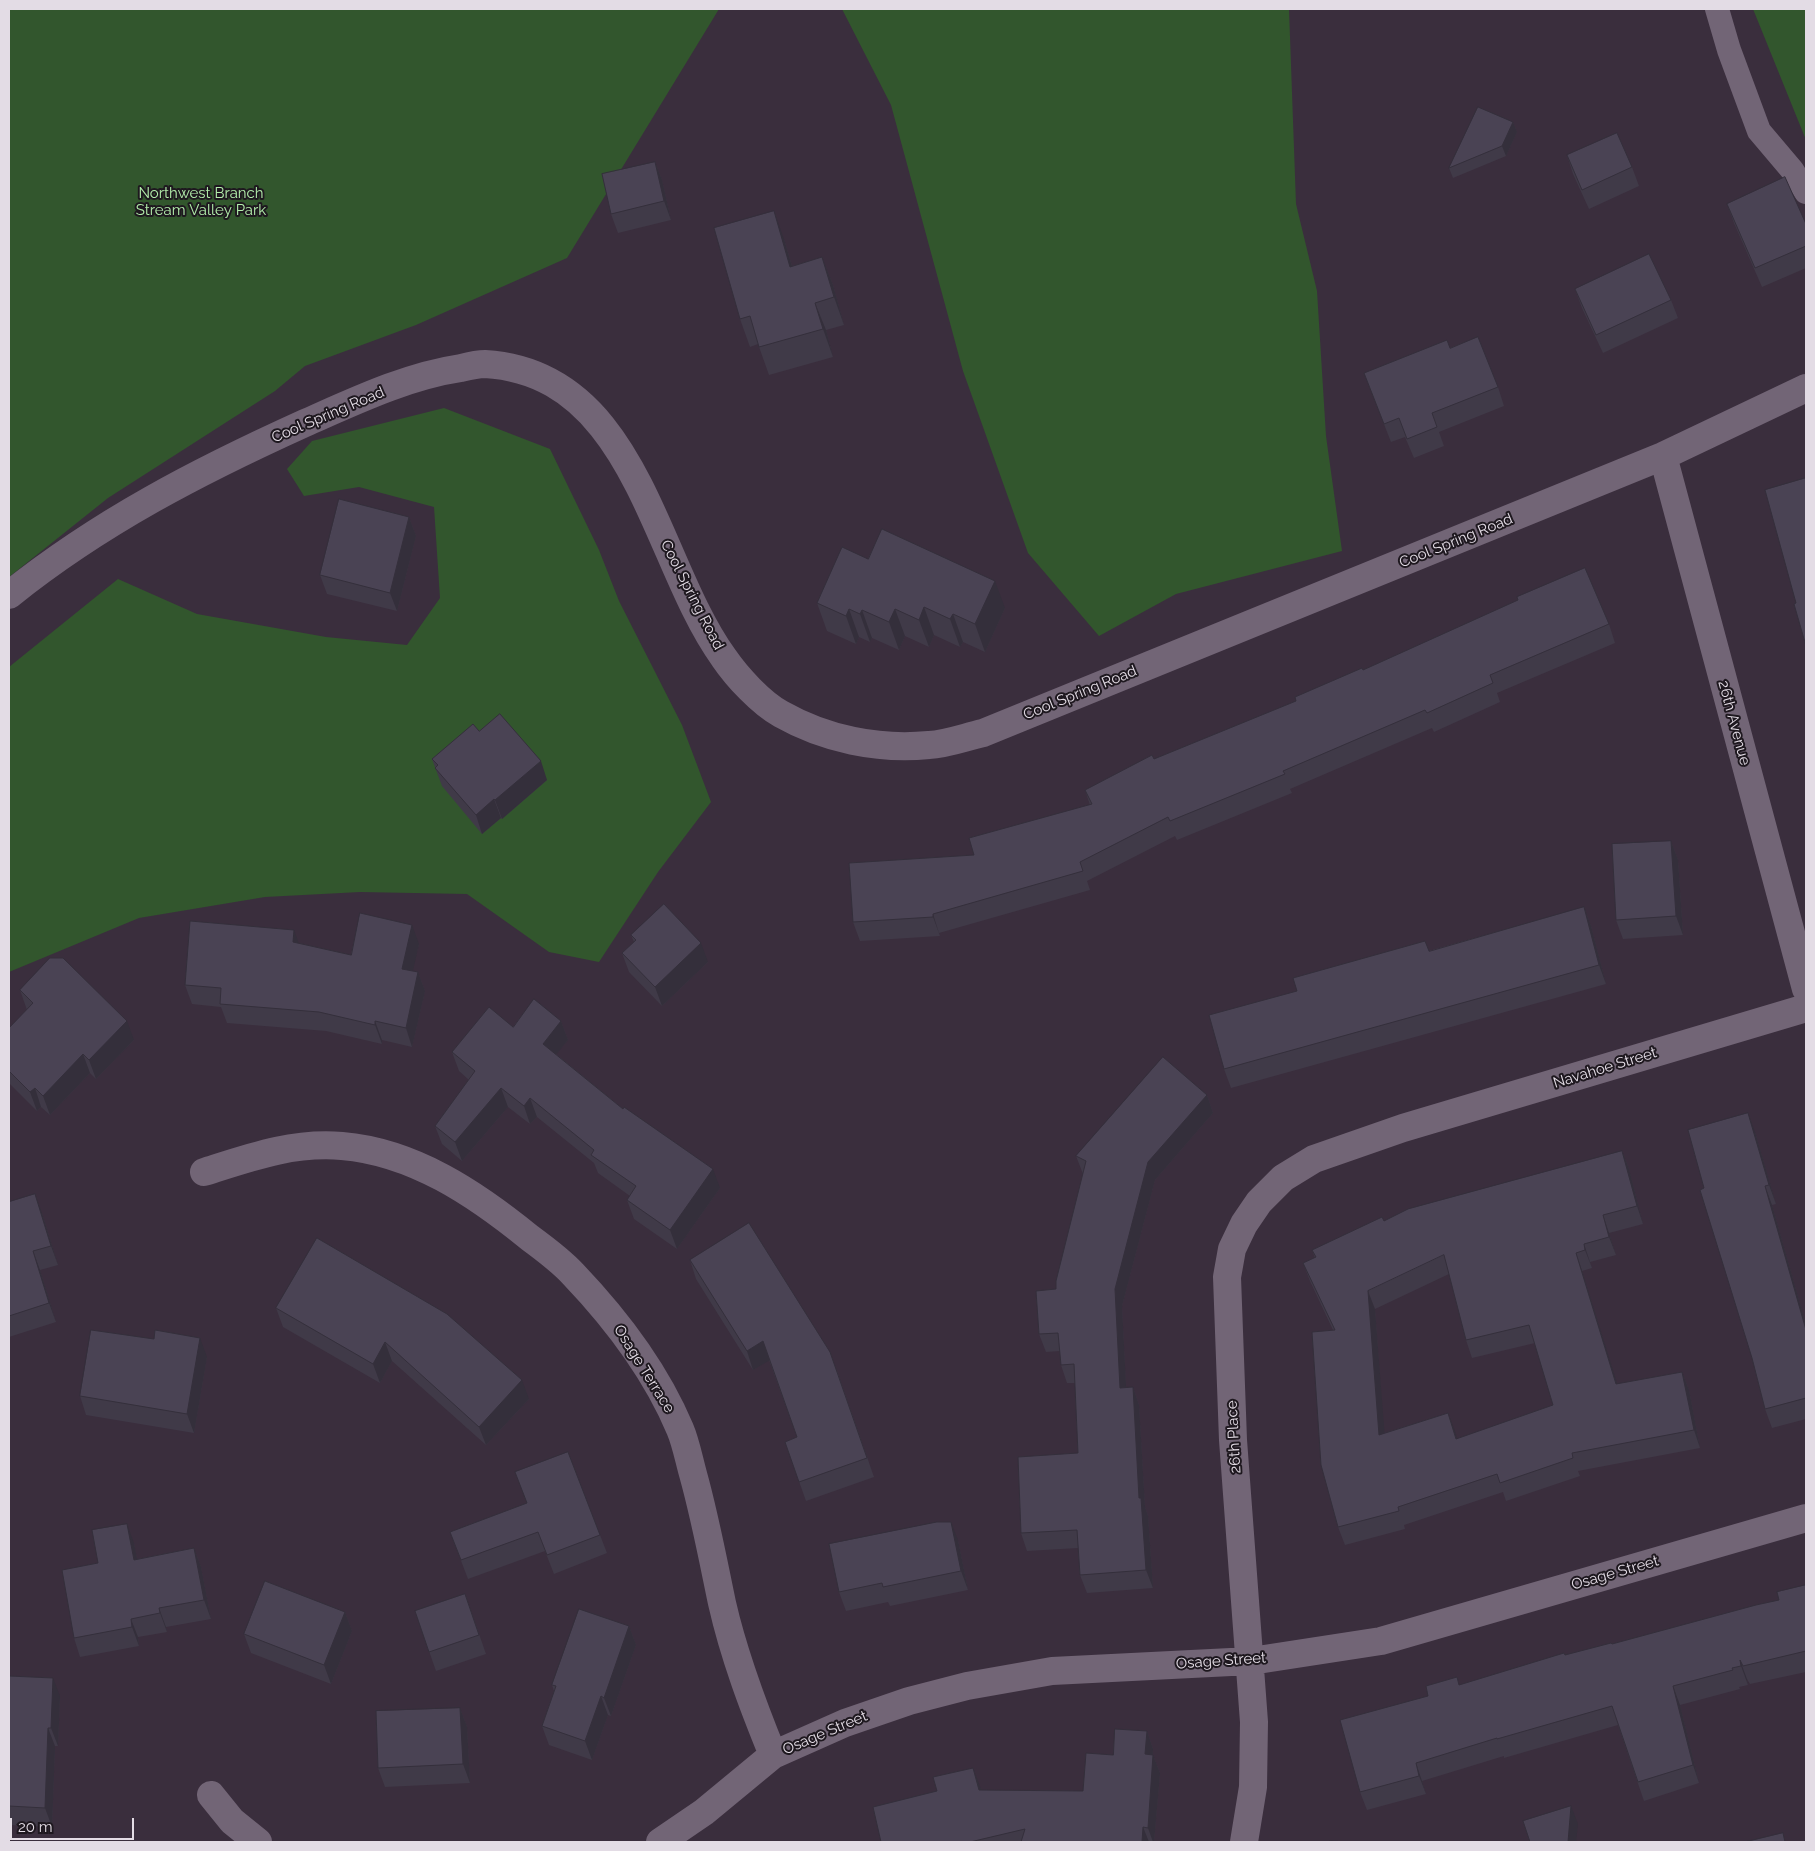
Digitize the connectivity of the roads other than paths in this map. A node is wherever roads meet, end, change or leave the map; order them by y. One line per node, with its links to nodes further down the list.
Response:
1 (1717, 9): 2 (lane)
2 (1806, 192)
3 (1806, 388): 4 (street, Cool Spring Road)
4 (1663, 456): 5 (street, Cool Spring Road); 6 (street, 26th Avenue)
5 (9, 595)
6 (1806, 989)
7 (1806, 1008): 8 (street, Navahoe Street)
8 (1403, 1128): 11 (street, 26th Place)
9 (204, 1172): 12 (street, Osage Terrace)
10 (1806, 1518): 11 (street, Osage Street)
11 (1251, 1661): 12 (street, Osage Street); 16 (street, 26th Place)
12 (773, 1755): 15 (street, Osage Street)
13 (211, 1795): 14 (street)
14 (258, 1842)
15 (660, 1842)
16 (1244, 1842)

